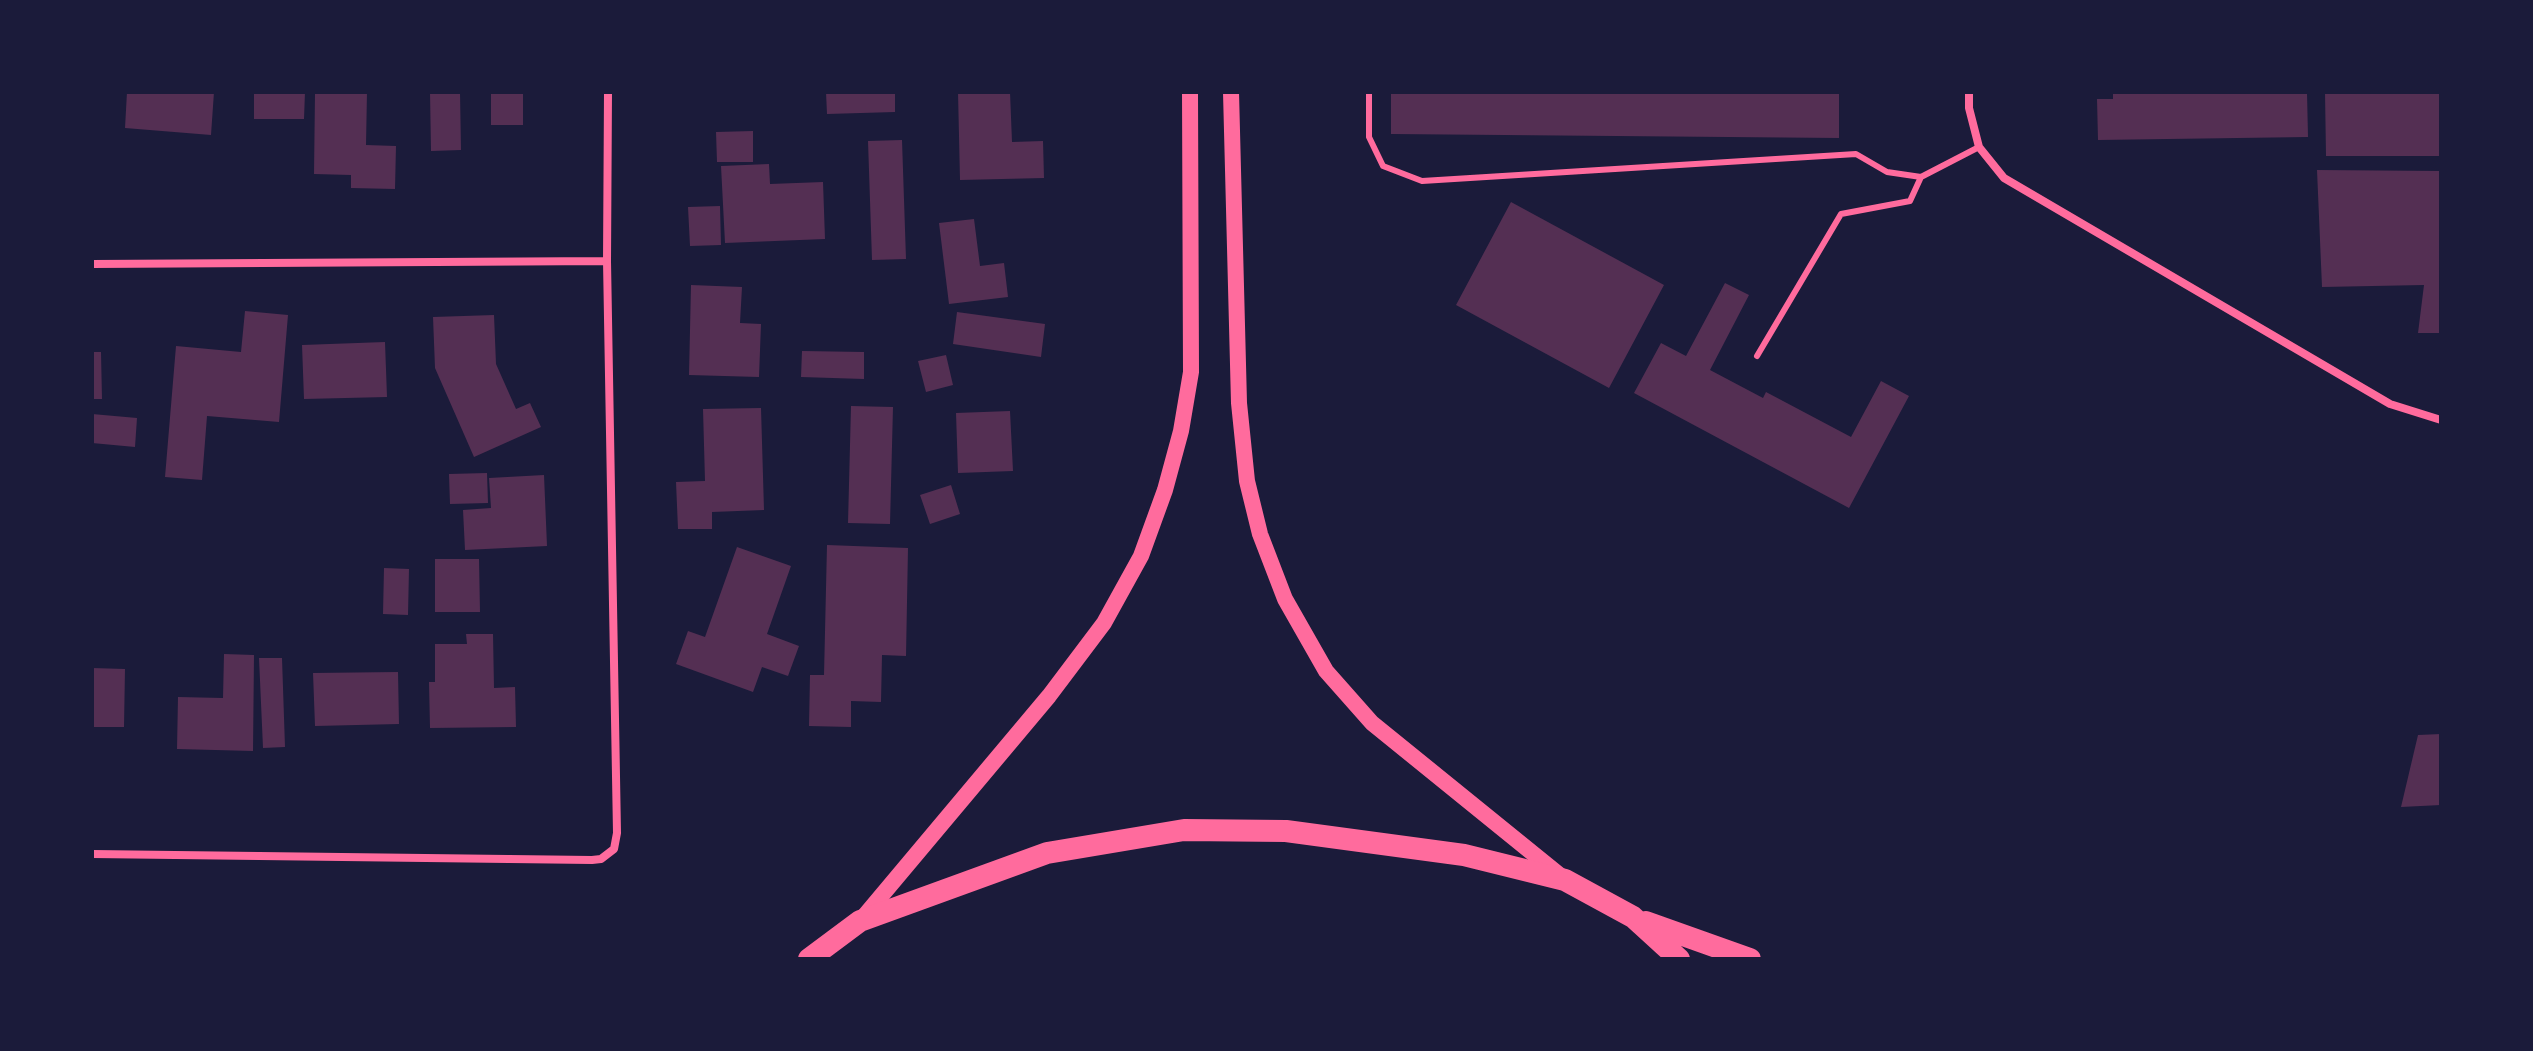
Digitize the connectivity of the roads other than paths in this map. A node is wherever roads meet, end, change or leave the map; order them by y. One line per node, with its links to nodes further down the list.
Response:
1 (608, 92): 8 (street)
2 (1190, 92): 15 (main road)
3 (1231, 92): 13 (main road)
4 (1369, 92): 7 (lane)
5 (1969, 92): 6 (street)
6 (1979, 147): 7 (lane); 11 (street)
7 (1921, 177): 10 (lane)
8 (607, 261): 9 (street); 12 (street)
9 (92, 264)
10 (1757, 356)
11 (2441, 420)
12 (92, 854)
13 (1565, 880): 14 (highway); 15 (highway)
14 (1633, 917): 17 (highway); 18 (highway)
15 (860, 921): 16 (highway)
16 (809, 959)
17 (1679, 959)
18 (1750, 959)

